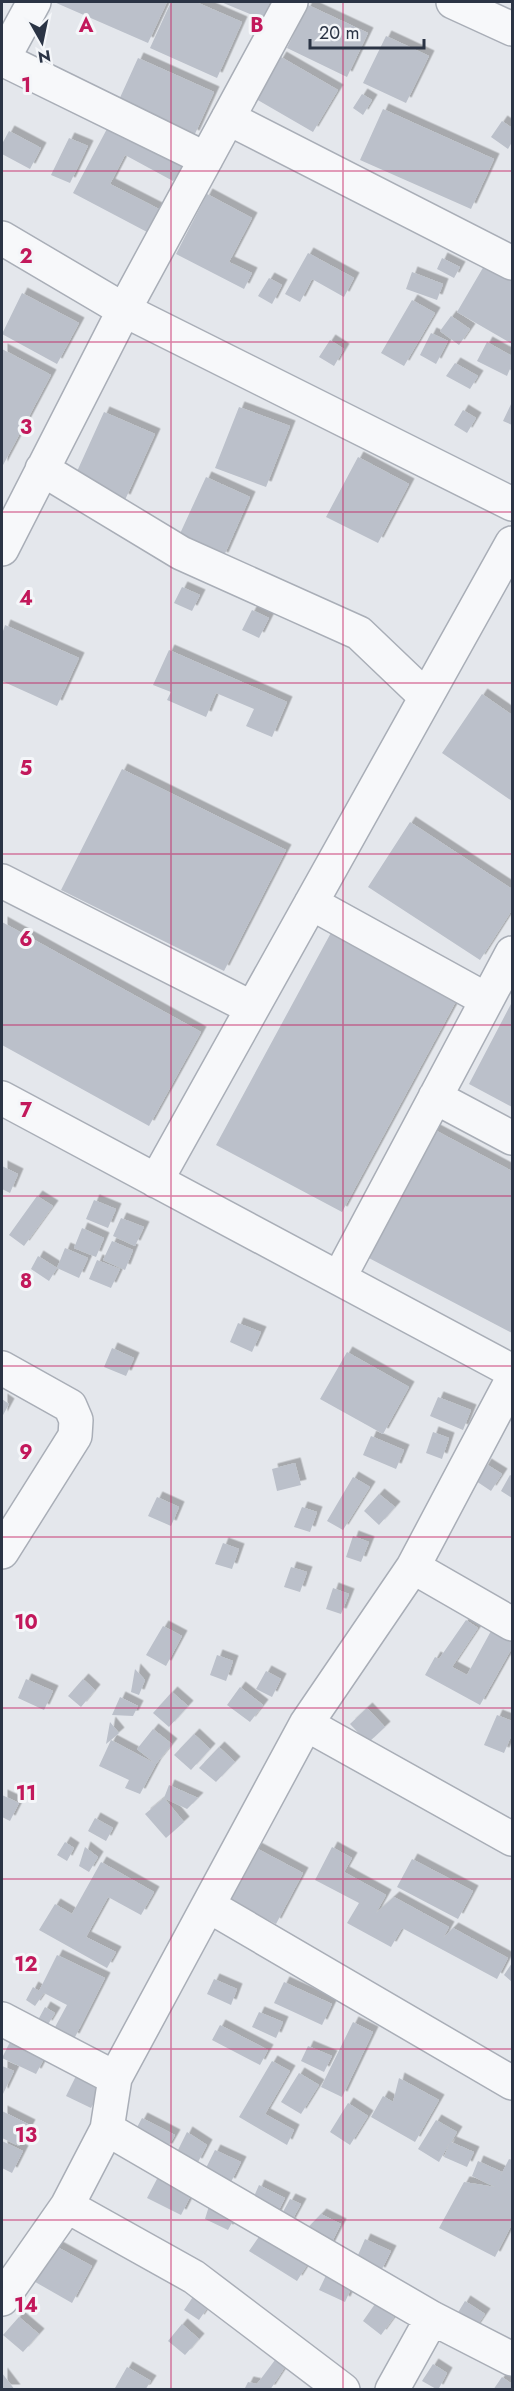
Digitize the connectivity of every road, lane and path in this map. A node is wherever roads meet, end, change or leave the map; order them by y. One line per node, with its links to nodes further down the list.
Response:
1 (34, 2): 5 (street)
2 (291, 2): 6 (street)
3 (453, 2): 4 (street)
4 (513, 29)
5 (2, 60): 7 (street)
6 (228, 118): 7 (street); 9 (street)
7 (206, 159): 10 (street)
8 (2, 238): 10 (street)
9 (513, 263)
10 (124, 310): 11 (street); 12 (street)
11 (42, 469): 14 (street); 15 (street)
12 (513, 504)
13 (513, 543): 15 (street)
14 (2, 549)
15 (426, 697): 17 (street)
16 (2, 881): 20 (street)
17 (311, 903): 19 (street); 20 (street)
18 (513, 953): 19 (street)
19 (488, 1000): 21 (street)
20 (252, 1008): 24 (street)
21 (435, 1097): 23 (street); 25 (street)
22 (2, 1098): 24 (street)
23 (513, 1138)
24 (156, 1181): 25 (street)
25 (339, 1278): 27 (street)
26 (2, 1368): 29 (street)
27 (513, 1371)
28 (513, 1380): 30 (street)
29 (2, 1552)
30 (412, 1567): 31 (street); 32 (street)
31 (513, 1624)
32 (306, 1724): 33 (street); 34 (street)
33 (513, 1839)
34 (209, 1906): 36 (street); 37 (street)
35 (2, 2019): 36 (street)
36 (115, 2078): 38 (street)
37 (513, 2083)
38 (106, 2129): 39 (street); 41 (street)
39 (67, 2206): 40 (street); 43 (street)
40 (2, 2299)
41 (432, 2318): 42 (street); 44 (street)
42 (513, 2359)
43 (343, 2390)
44 (392, 2390)

